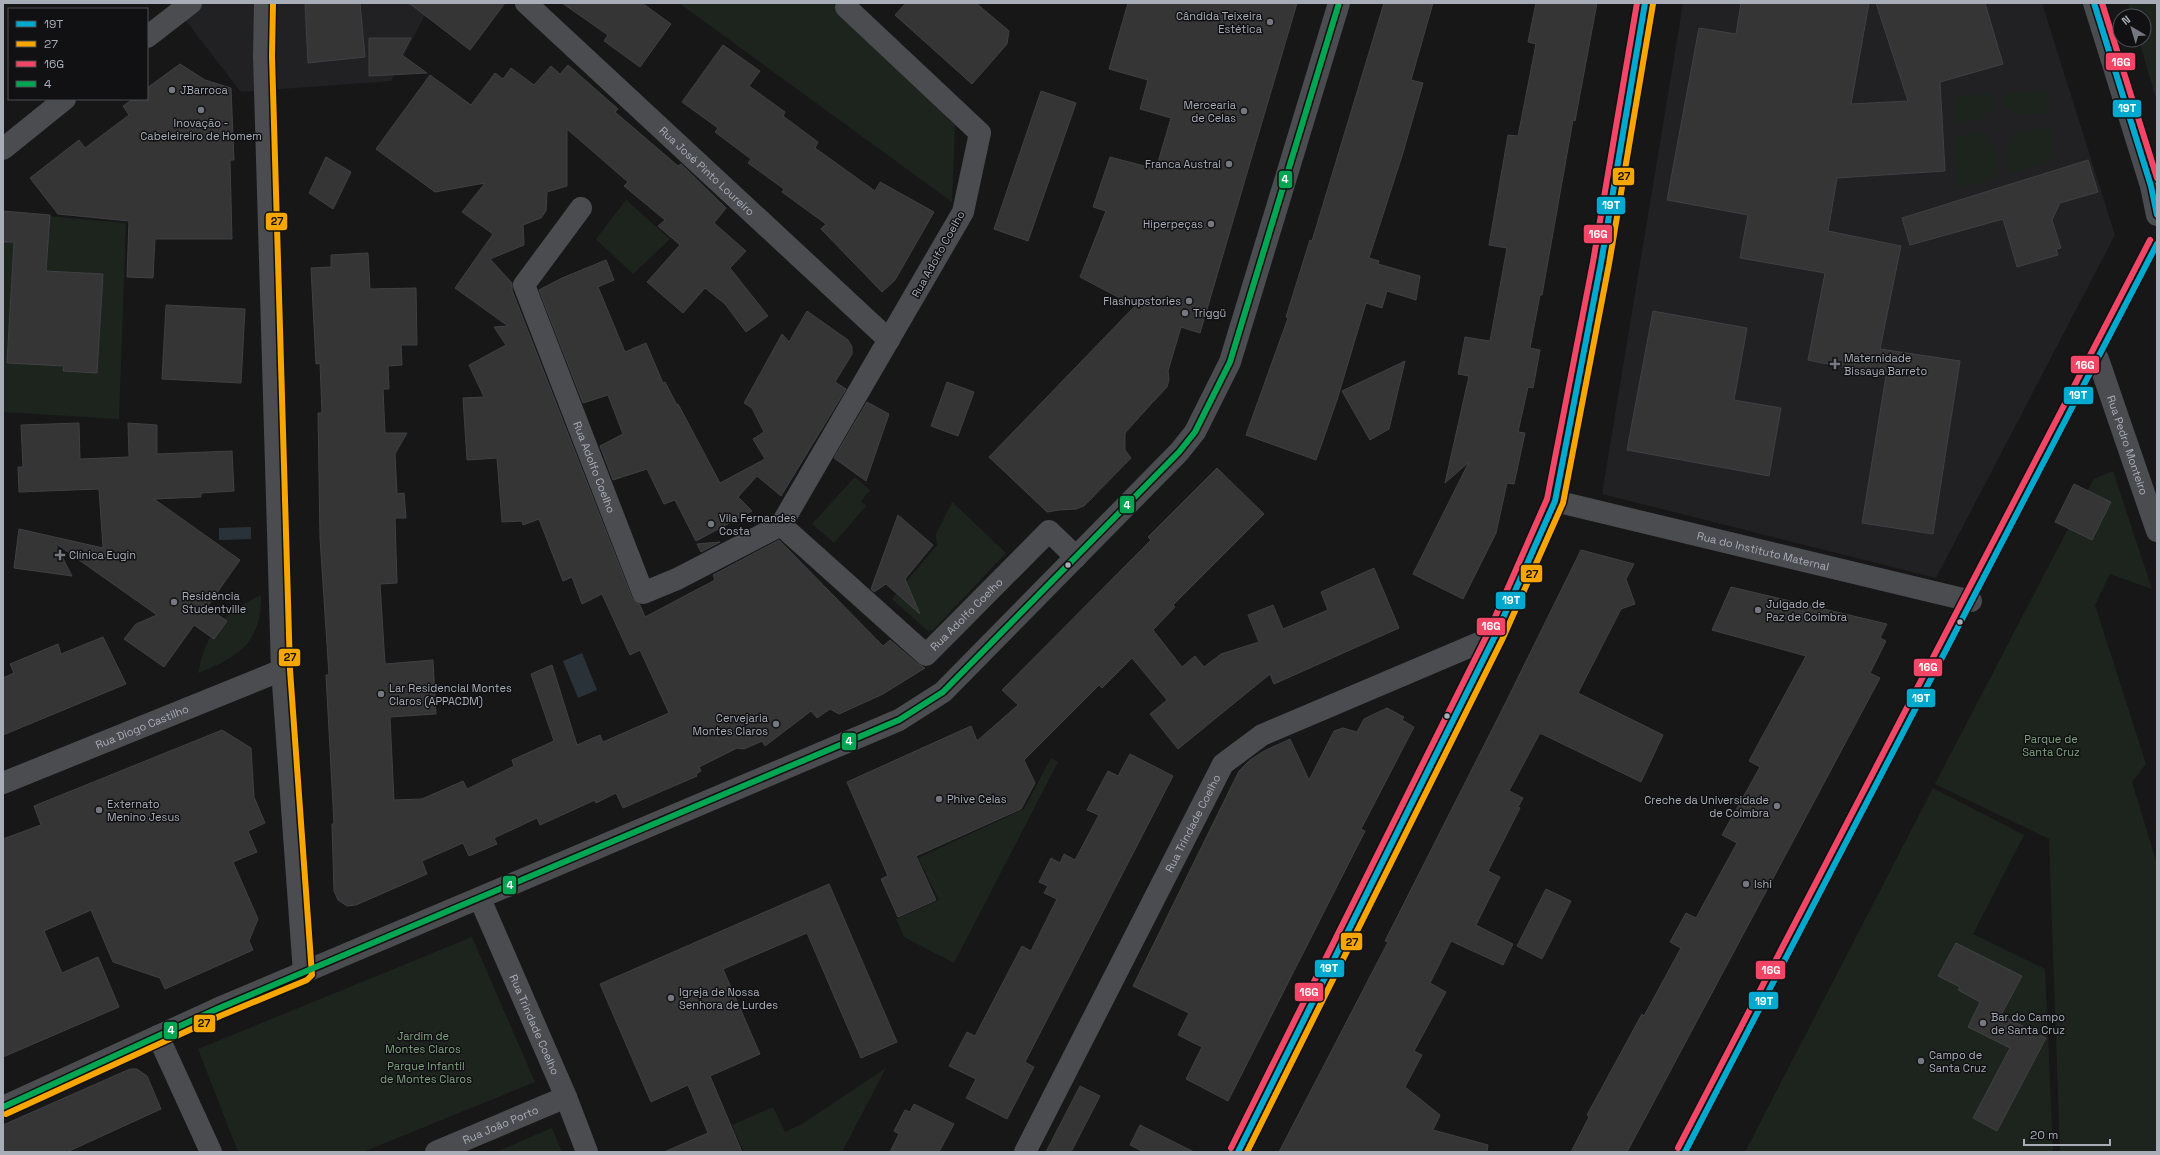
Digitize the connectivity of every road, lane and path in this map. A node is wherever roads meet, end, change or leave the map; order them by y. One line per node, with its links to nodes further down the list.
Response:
1 (191, 3): 8 (street)
2 (265, 3): 21 (street)
3 (526, 3): 13 (street, Rua José Pinto Loureiro)
4 (1339, 3): 18 (street)
5 (1645, 3): 15 (street)
6 (2094, 3): 12 (street)
7 (846, 8): 13 (street, Rua Adolfo Coelho)
8 (148, 36)
9 (64, 100): 10 (street)
10 (3, 149)
11 (581, 208): 16 (street, Rua Adolfo Coelho)
12 (2157, 215)
13 (889, 340): 16 (street, Rua Adolfo Coelho)
14 (2098, 359): 17 (street, Rua Pedro Monteiro)
15 (1555, 501): 19 (street, Rua do Instituto Maternal); 20 (street)
16 (781, 525): 18 (street, Rua Adolfo Coelho)
17 (2157, 531)
18 (1076, 557): 23 (street)
19 (1971, 601)
20 (1495, 636): 31 (street, Rua Trindade Coelho); 32 (street)
21 (282, 670): 22 (street, Rua Diogo Castilho); 24 (street)
22 (3, 783)
23 (480, 899): 24 (street); 26 (street, Rua Trindade Coelho)
24 (304, 974): 25 (street)
25 (158, 1036): 27 (street); 28 (street)
26 (566, 1097): 29 (street, Rua João Porto); 30 (street, Rua Trindade Coelho)
27 (3, 1107)
28 (211, 1152)
29 (436, 1152)
30 (587, 1152)
31 (1025, 1152)
32 (1238, 1152)

